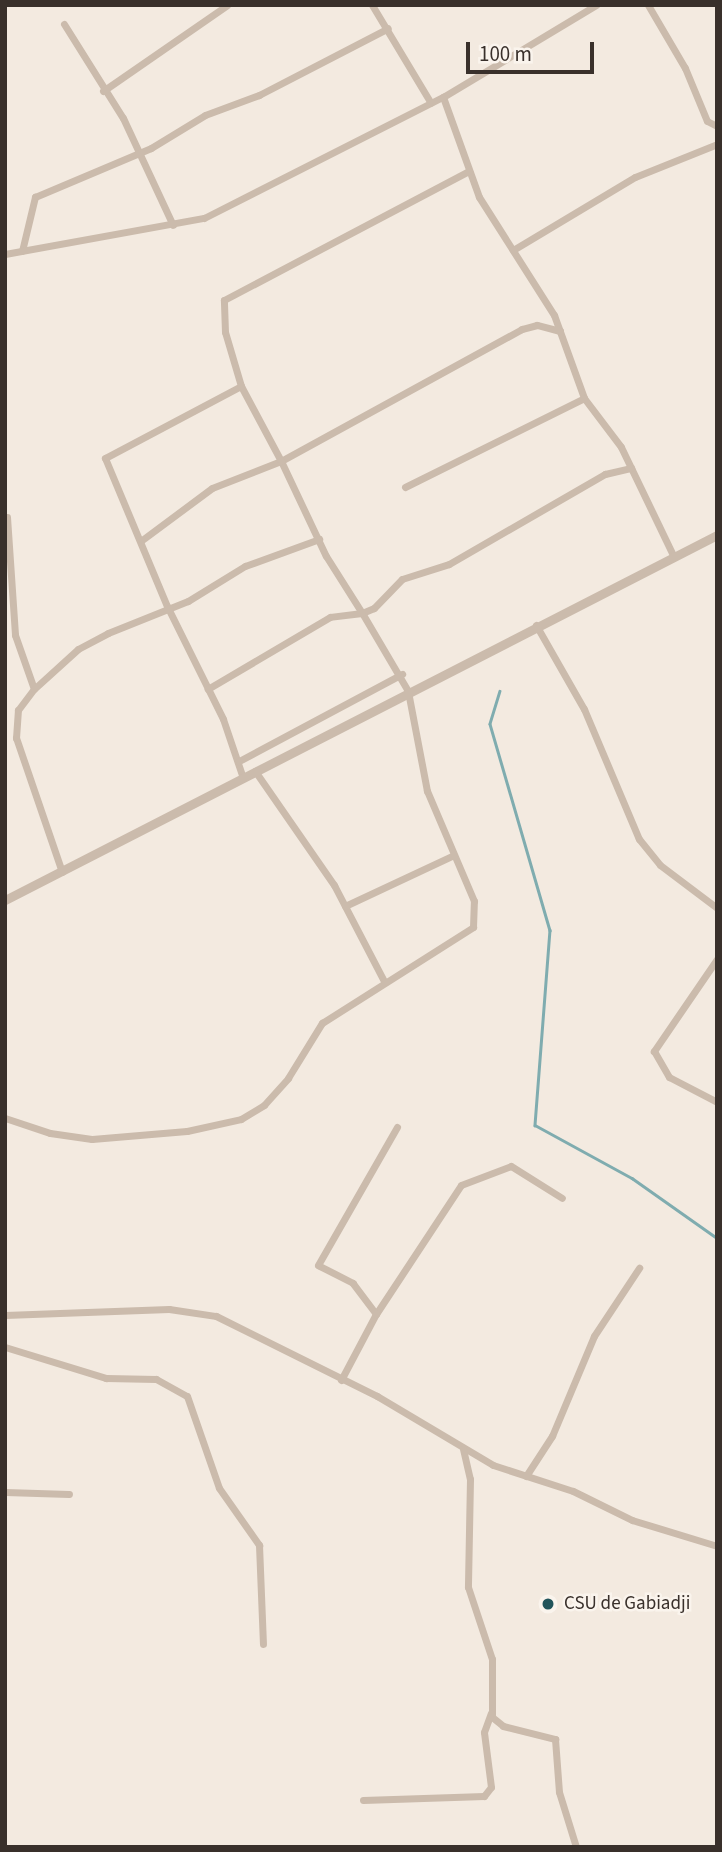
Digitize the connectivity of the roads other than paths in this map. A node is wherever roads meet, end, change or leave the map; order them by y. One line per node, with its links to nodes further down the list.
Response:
1 (372, 5): 6 (street)
2 (596, 5): 8 (street)
3 (648, 5): 10 (street)
4 (224, 6): 7 (street)
5 (64, 24): 7 (street)
6 (388, 28): 9 (street); 12 (street)
7 (103, 91): 12 (street)
8 (443, 97): 9 (street); 13 (street)
9 (431, 103): 14 (street)
10 (717, 126)
11 (717, 144): 15 (street)
12 (140, 152): 14 (street); 16 (street)
13 (469, 171): 15 (street); 19 (street)
14 (173, 225): 16 (street)
15 (513, 250): 18 (street)
16 (22, 251): 17 (street)
17 (5, 254)
18 (560, 331): 20 (street); 21 (street)
19 (241, 386): 21 (street); 27 (street)
20 (584, 398): 22 (street); 23 (street)
21 (281, 461): 26 (street); 27 (street)
22 (631, 468): 28 (street); 30 (street)
23 (405, 487)
24 (7, 517): 34 (street)
25 (717, 536): 28 (street)
26 (319, 539): 29 (street); 30 (street)
27 (142, 540): 29 (street)
28 (674, 557): 31 (street)
29 (167, 607): 33 (street); 34 (street)
30 (362, 613): 32 (street); 33 (street)
31 (536, 625): 35 (street); 43 (street)
32 (402, 674): 35 (street); 36 (street)
33 (208, 688): 36 (street)
34 (34, 689): 40 (street)
35 (408, 691): 37 (street); 39 (street)
36 (239, 761): 38 (street)
37 (255, 771): 38 (street); 42 (street)
38 (243, 778): 40 (street)
39 (454, 855): 42 (street); 45 (street)
40 (62, 872): 41 (street)
41 (5, 900)
42 (345, 906): 45 (street)
43 (717, 908)
44 (717, 959): 46 (street)
45 (384, 981): 47 (street)
46 (717, 1102)
47 (5, 1118)
48 (397, 1127): 51 (street)
49 (562, 1198): 51 (street)
50 (639, 1268): 56 (street)
51 (376, 1314): 54 (street)
52 (5, 1315): 54 (street)
53 (5, 1347): 60 (street)
54 (341, 1380): 55 (street)
55 (463, 1448): 56 (street); 61 (street)
56 (526, 1476): 59 (street)
57 (5, 1492): 58 (street)
58 (69, 1494)
59 (717, 1546)
60 (263, 1644)
61 (491, 1712): 62 (street); 63 (street)
62 (363, 1800)
63 (576, 1847)

